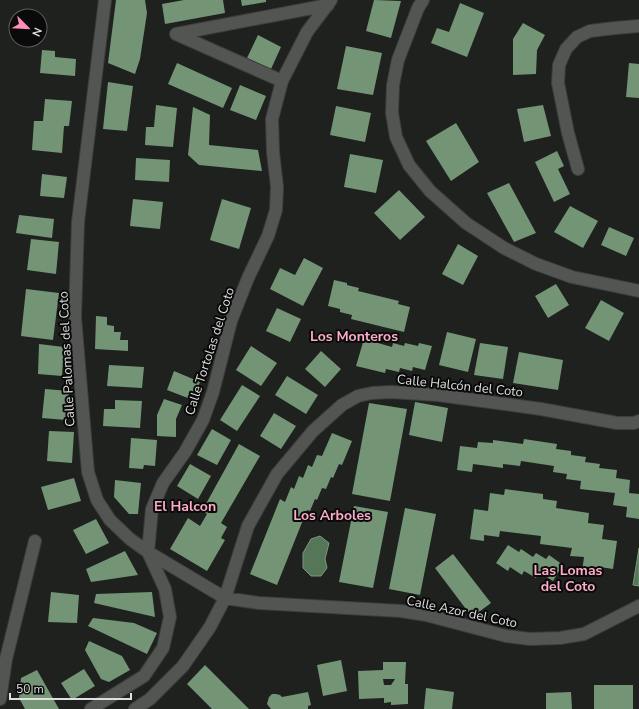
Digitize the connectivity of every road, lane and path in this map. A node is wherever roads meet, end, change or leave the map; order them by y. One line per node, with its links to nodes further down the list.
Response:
1 (105, 0): 10 (street, Calle Palomas del Coto)
2 (423, 0): 7 (street)
3 (329, 2): 5 (street, Calle Tortolas del Coto); 5 (street)
4 (639, 26): 6 (street)
5 (282, 81): 10 (street, Calle Tortolas del Coto)
6 (578, 168)
7 (639, 291)
8 (639, 421): 11 (street, Calle Halcón del Coto)
9 (35, 541): 13 (street)
10 (148, 552): 11 (street, Calle Palomas del Coto); 14 (street, Calle Palomas del Coto)
11 (225, 598): 12 (street, Calle Azor del Coto); 15 (street, Calle Halcón del Coto)
12 (639, 606)
13 (0, 699)
14 (91, 709)
15 (135, 709)

